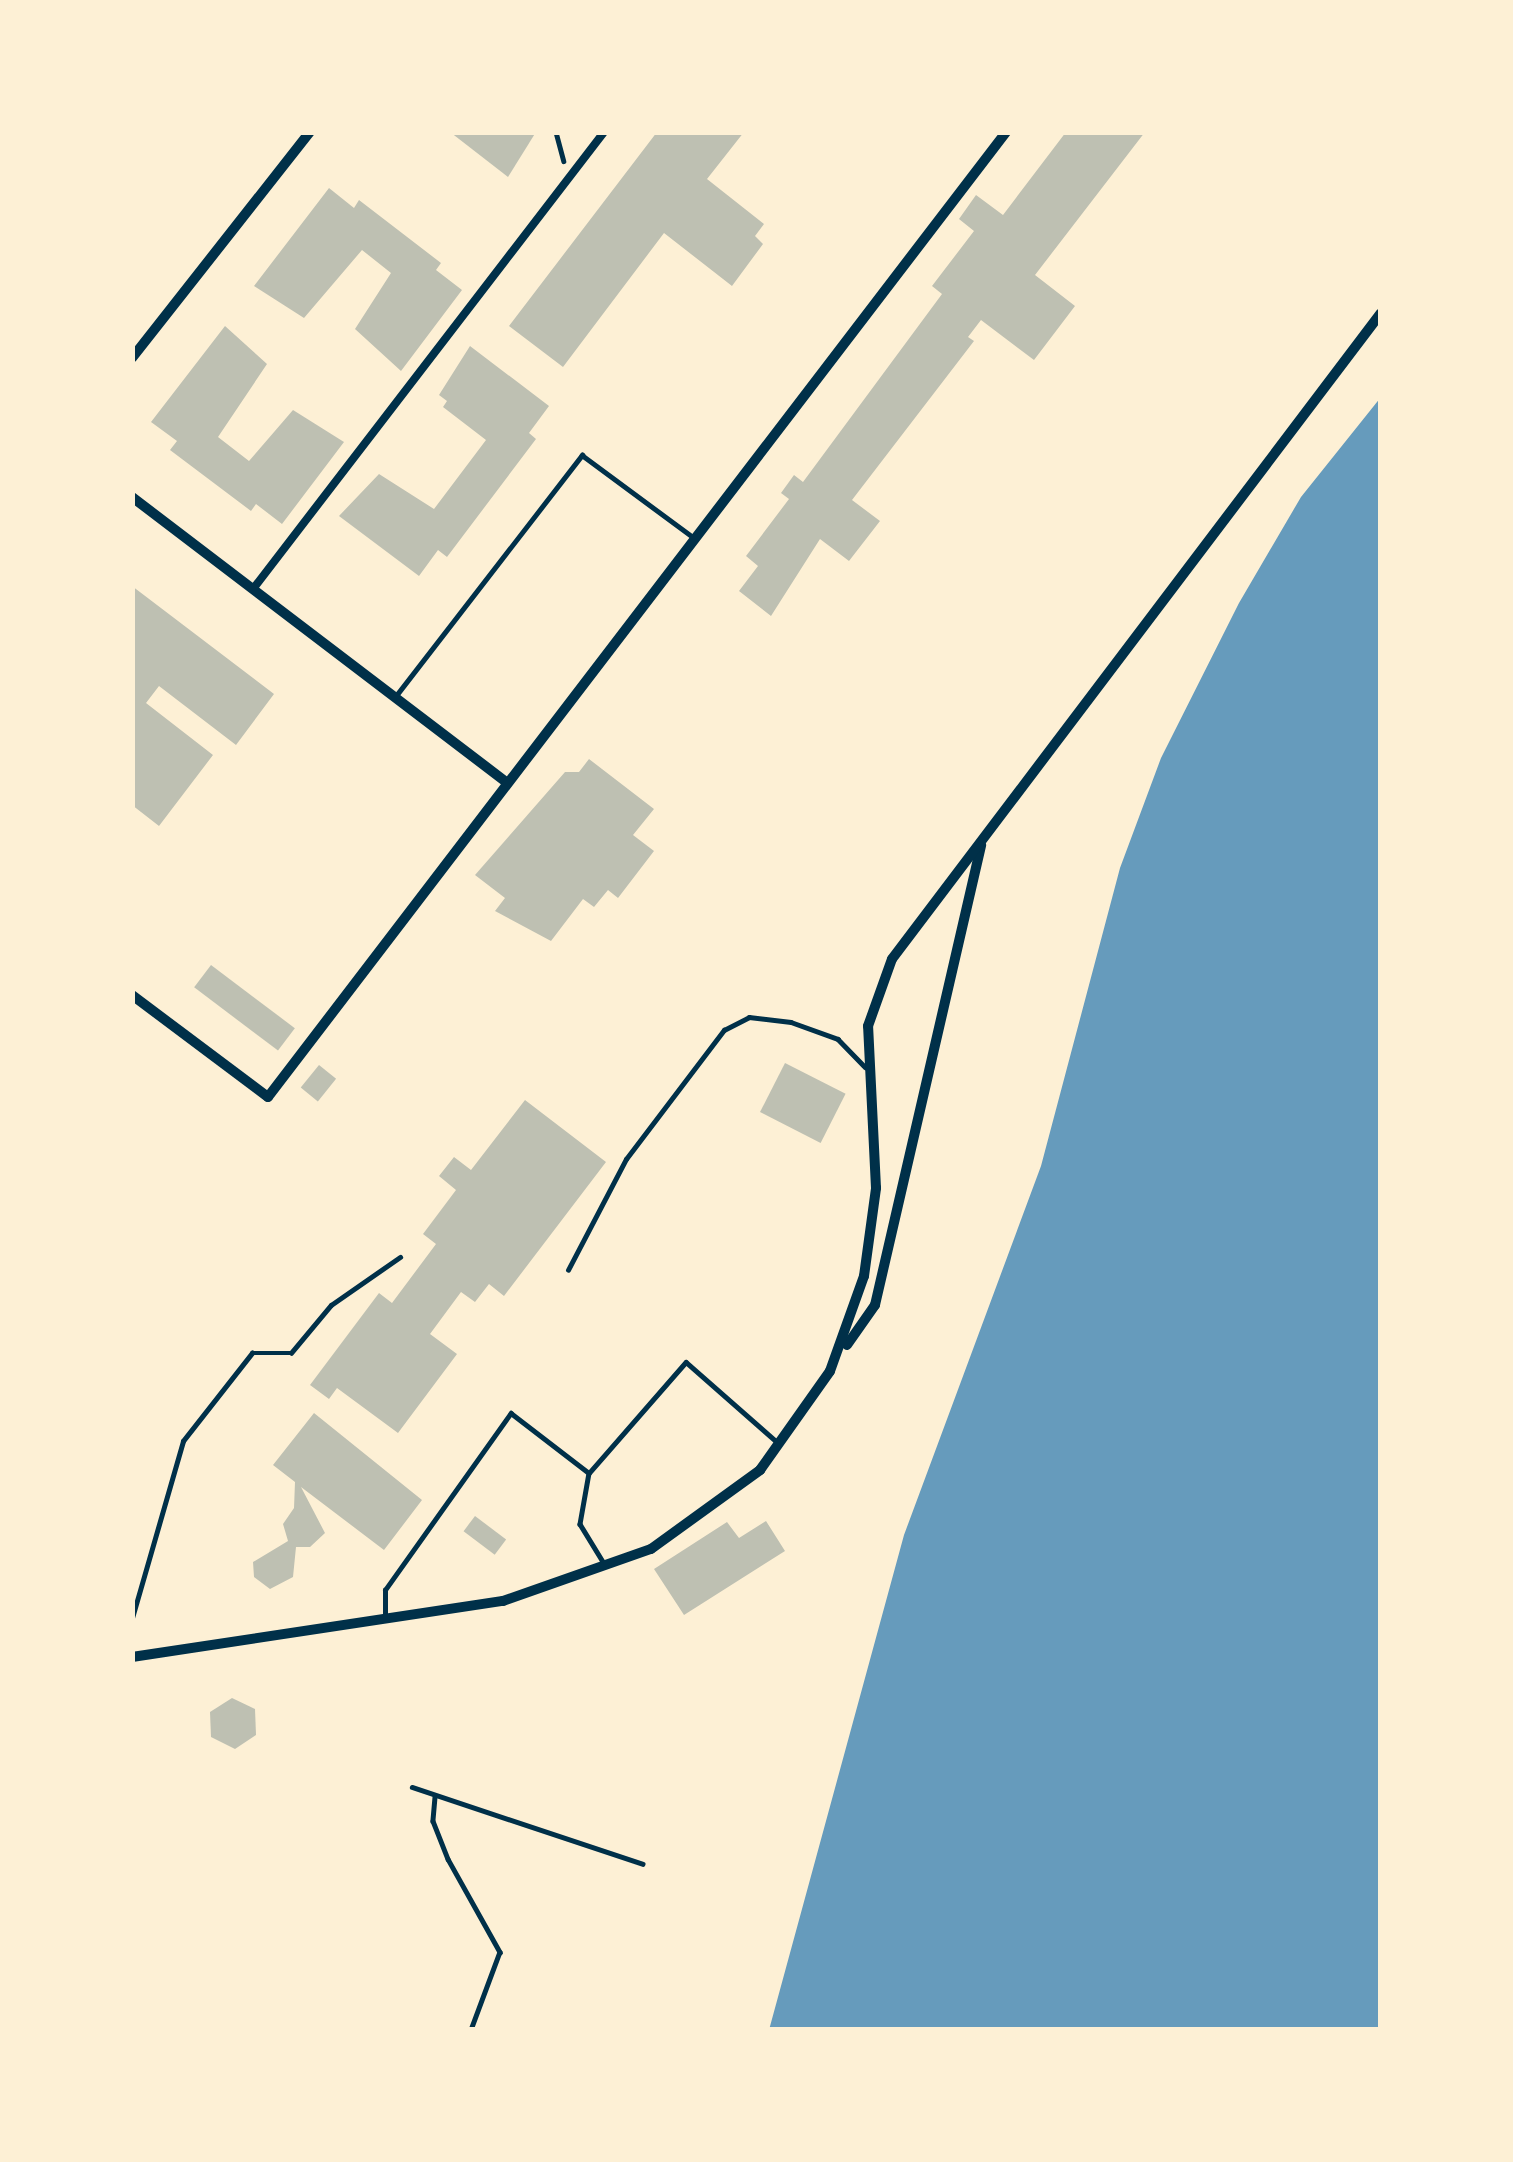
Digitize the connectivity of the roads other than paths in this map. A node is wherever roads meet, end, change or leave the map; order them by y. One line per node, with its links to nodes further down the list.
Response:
1 (310, 132): 5 (street)
2 (604, 132): 8 (street)
3 (1006, 132): 7 (street)
4 (1381, 313): 11 (street)
5 (132, 358)
6 (132, 497): 8 (street)
7 (698, 541): 9 (lane); 10 (street)
8 (253, 590): 9 (street)
9 (395, 697): 10 (street)
10 (508, 783): 12 (street)
11 (982, 842): 13 (street); 16 (street)
12 (132, 995)
13 (865, 1067): 15 (lane); 16 (street)
14 (400, 1257): 20 (lane)
15 (568, 1270)
16 (830, 1371): 17 (street)
17 (781, 1446): 18 (lane); 19 (street)
18 (589, 1473): 19 (lane); 21 (lane)
19 (609, 1569): 21 (street)
20 (132, 1618)
21 (386, 1618): 22 (street)
22 (132, 1657)

